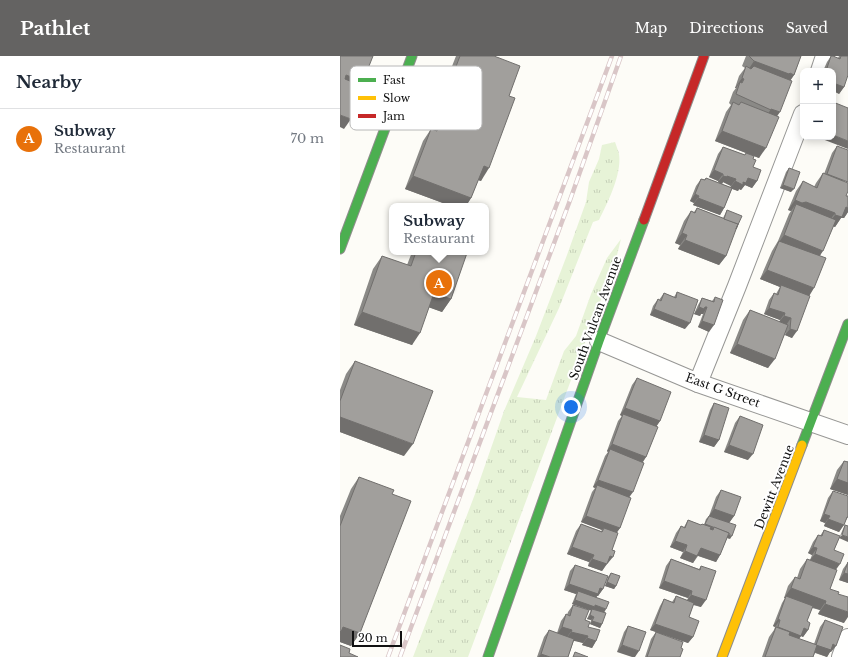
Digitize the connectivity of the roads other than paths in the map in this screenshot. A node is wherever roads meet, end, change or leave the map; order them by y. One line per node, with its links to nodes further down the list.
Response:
1 (412, 56): 4 (main road)
2 (704, 56): 10 (main road, South Vulcan Avenue)
3 (825, 56): 5 (street)
4 (408, 66)
5 (821, 68)
6 (800, 122): 11 (street)
7 (384, 130): 8 (main road)
8 (341, 246)
9 (848, 324): 12 (main road, Dewitt Avenue)
10 (599, 341): 11 (street, East G Street); 15 (main road, South Vulcan Avenue)
11 (698, 383): 12 (street, East G Street)
12 (812, 422): 13 (street, East G Street); 16 (main road, Dewitt Avenue)
13 (848, 435)
14 (848, 638): 17 (street)
15 (488, 657)
16 (722, 657)
17 (841, 657)

